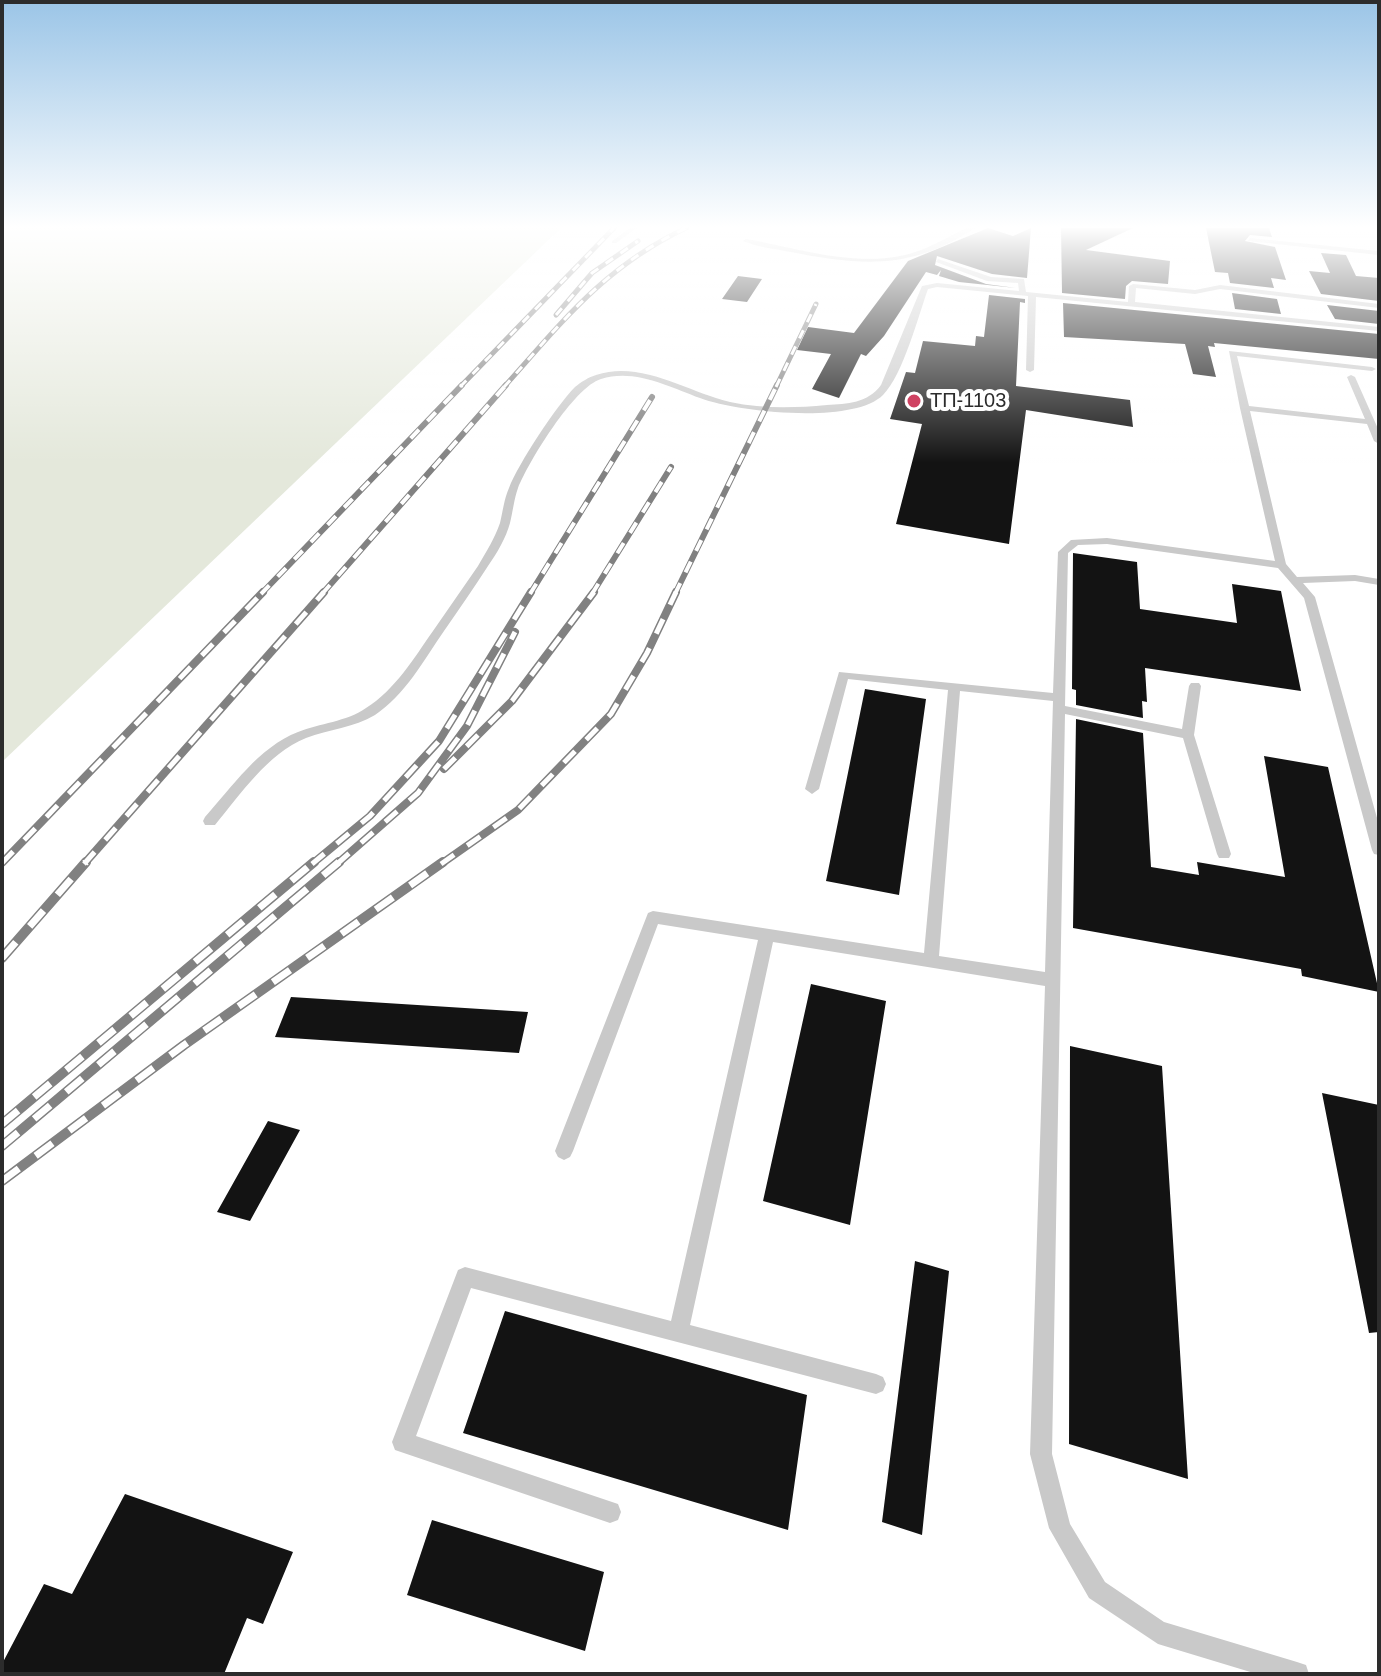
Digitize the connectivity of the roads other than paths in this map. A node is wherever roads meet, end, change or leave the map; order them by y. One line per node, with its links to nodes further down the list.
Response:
1 (918, 306): 19 (lane)
2 (1028, 306): 6 (lane)
3 (1153, 306): 4 (lane)
4 (1379, 329)
5 (1372, 369): 8 (lane)
6 (1030, 370)
7 (1351, 377): 9 (lane)
8 (1244, 408): 9 (lane); 11 (lane)
9 (1369, 422): 10 (lane)
10 (1379, 441)
11 (1281, 565): 12 (lane); 16 (lane)
12 (1294, 580): 13 (lane); 20 (lane)
13 (1379, 582)
14 (1195, 686): 17 (lane)
15 (954, 687): 16 (lane); 18 (lane); 23 (lane)
16 (1060, 704): 17 (lane); 24 (lane)
17 (1188, 735): 21 (lane)
18 (812, 789)
19 (210, 821)
20 (1379, 850)
21 (1224, 854)
22 (767, 935): 23 (lane); 25 (lane); 26 (lane)
23 (931, 961): 24 (lane)
24 (1052, 980): 29 (lane)
25 (564, 1151)
26 (678, 1333): 27 (lane); 28 (lane)
27 (876, 1384)
28 (610, 1512)
29 (1297, 1674)

